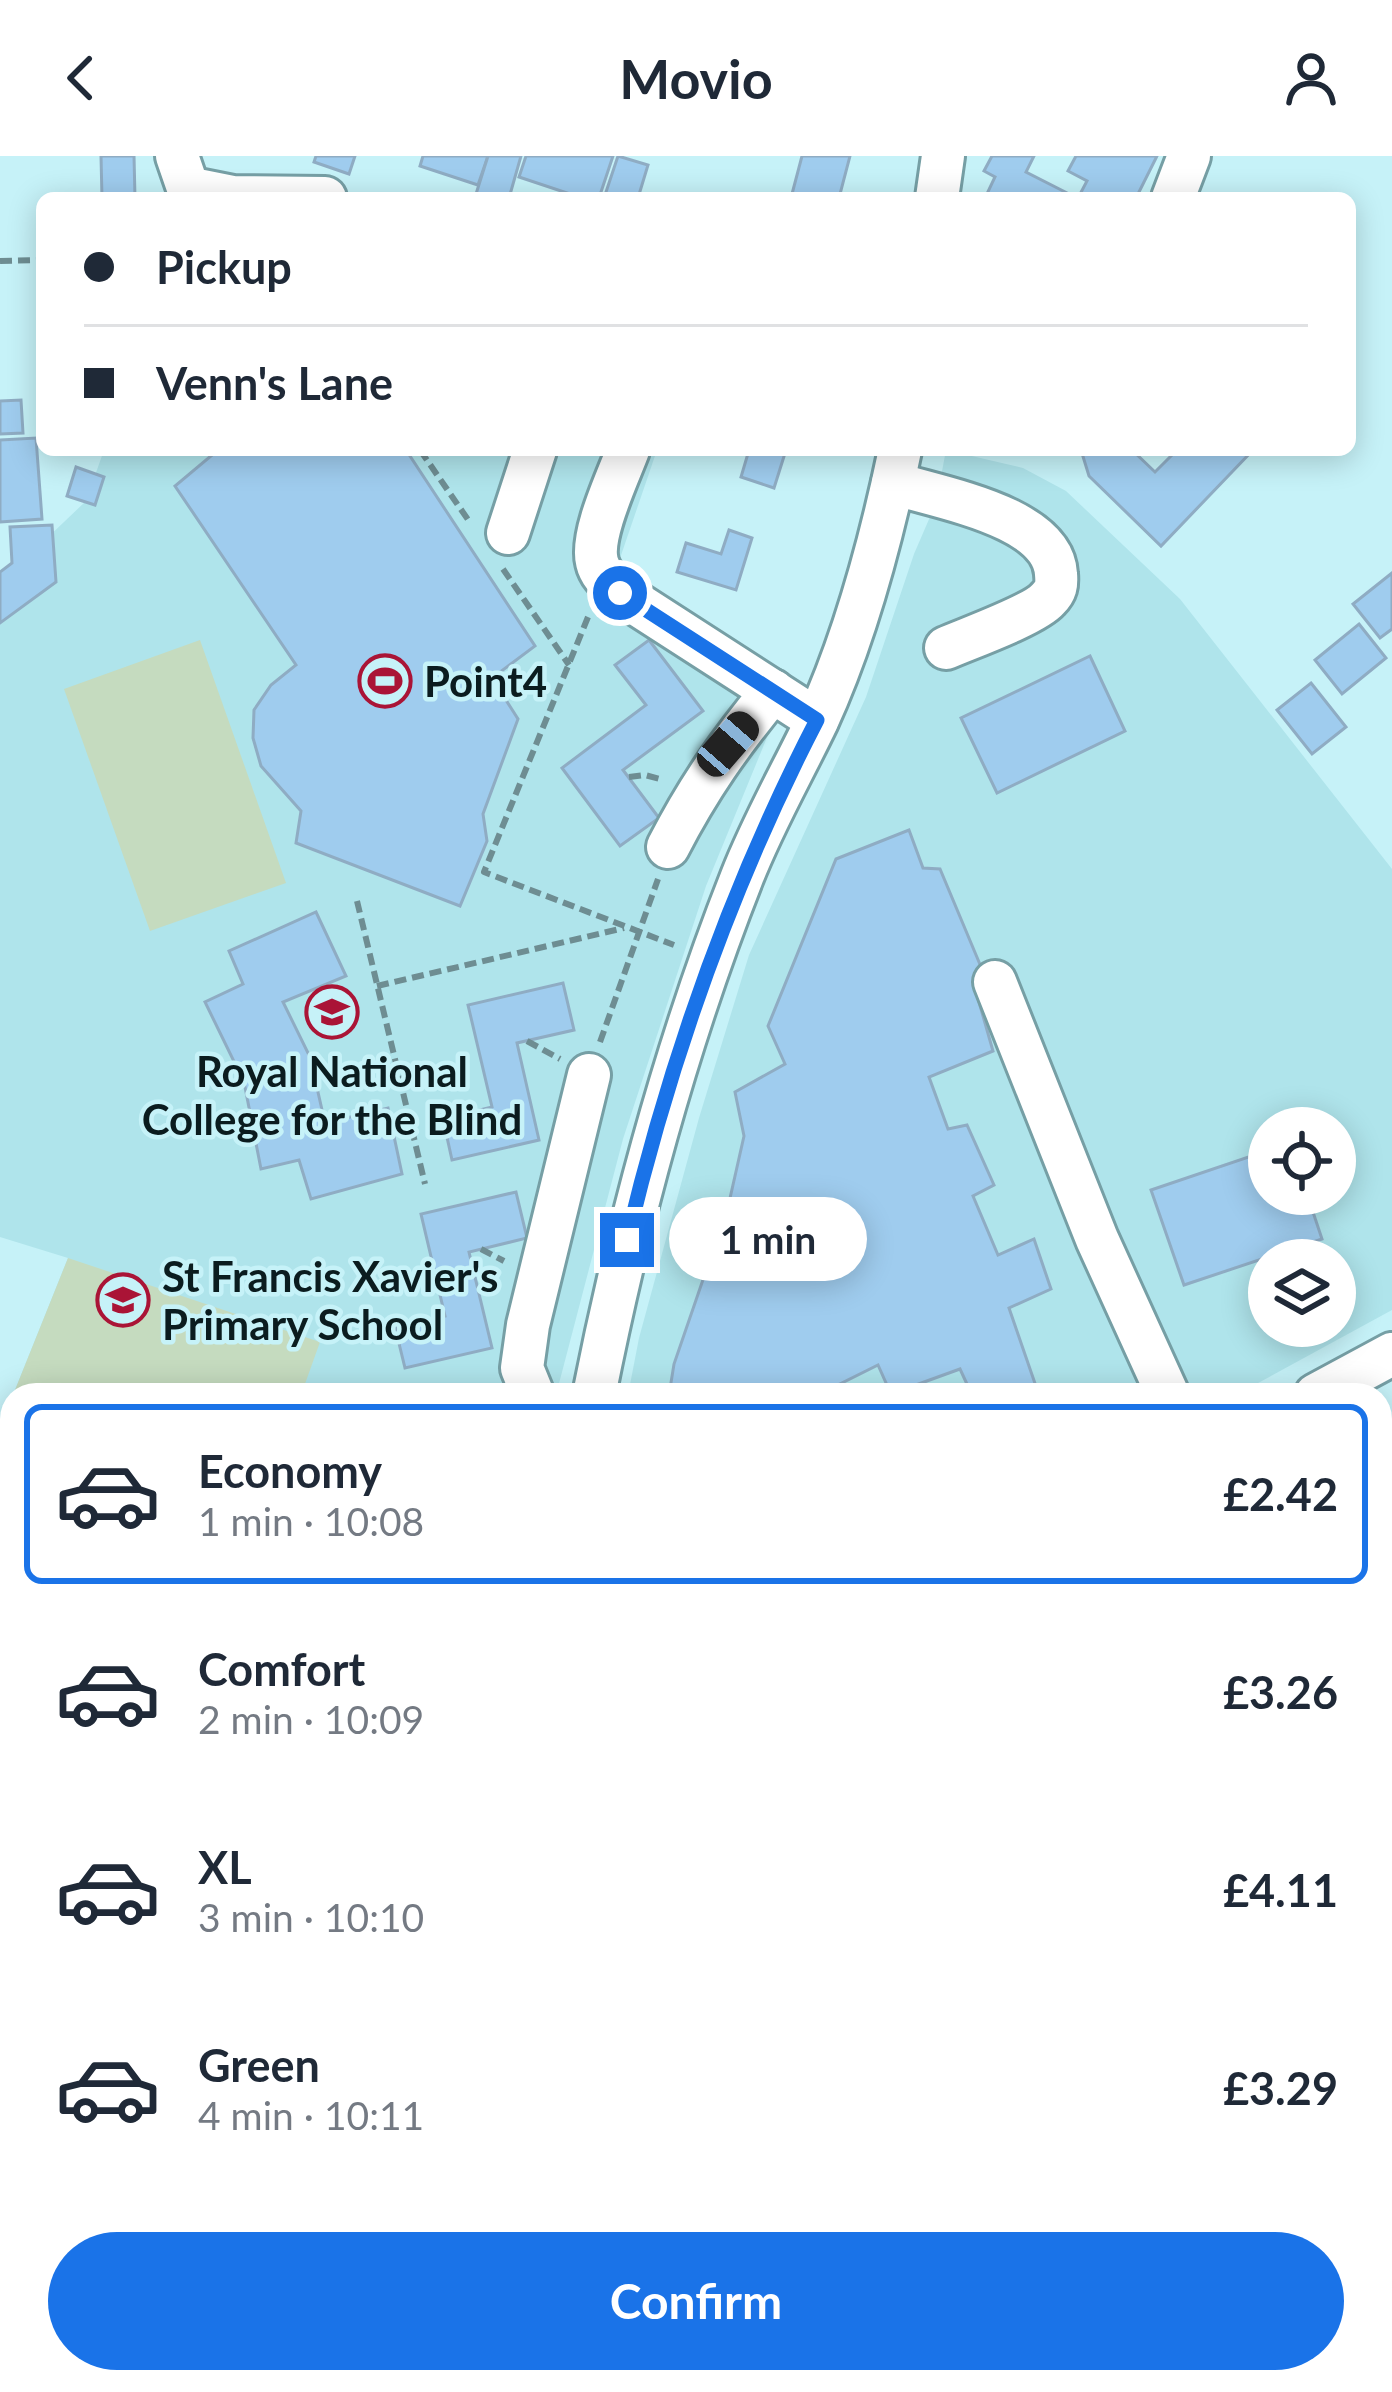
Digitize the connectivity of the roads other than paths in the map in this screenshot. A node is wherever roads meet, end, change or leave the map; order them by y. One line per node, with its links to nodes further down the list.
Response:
1 (943, 156): 5 (street)
2 (1189, 156): 6 (street)
3 (185, 181): 4 (street)
4 (218, 192)
5 (939, 192)
6 (1175, 192)
7 (533, 456): 10 (street)
8 (626, 456): 12 (street)
9 (896, 466): 11 (street); 13 (street)
10 (508, 533)
11 (946, 648)
12 (773, 691): 13 (street); 14 (street)
13 (817, 720): 19 (street)
14 (668, 848)
15 (995, 982): 20 (street)
16 (589, 1075): 18 (street)
17 (1392, 1354): 21 (street)
18 (528, 1383)
19 (597, 1383)
20 (1154, 1383)
21 (1338, 1383)

